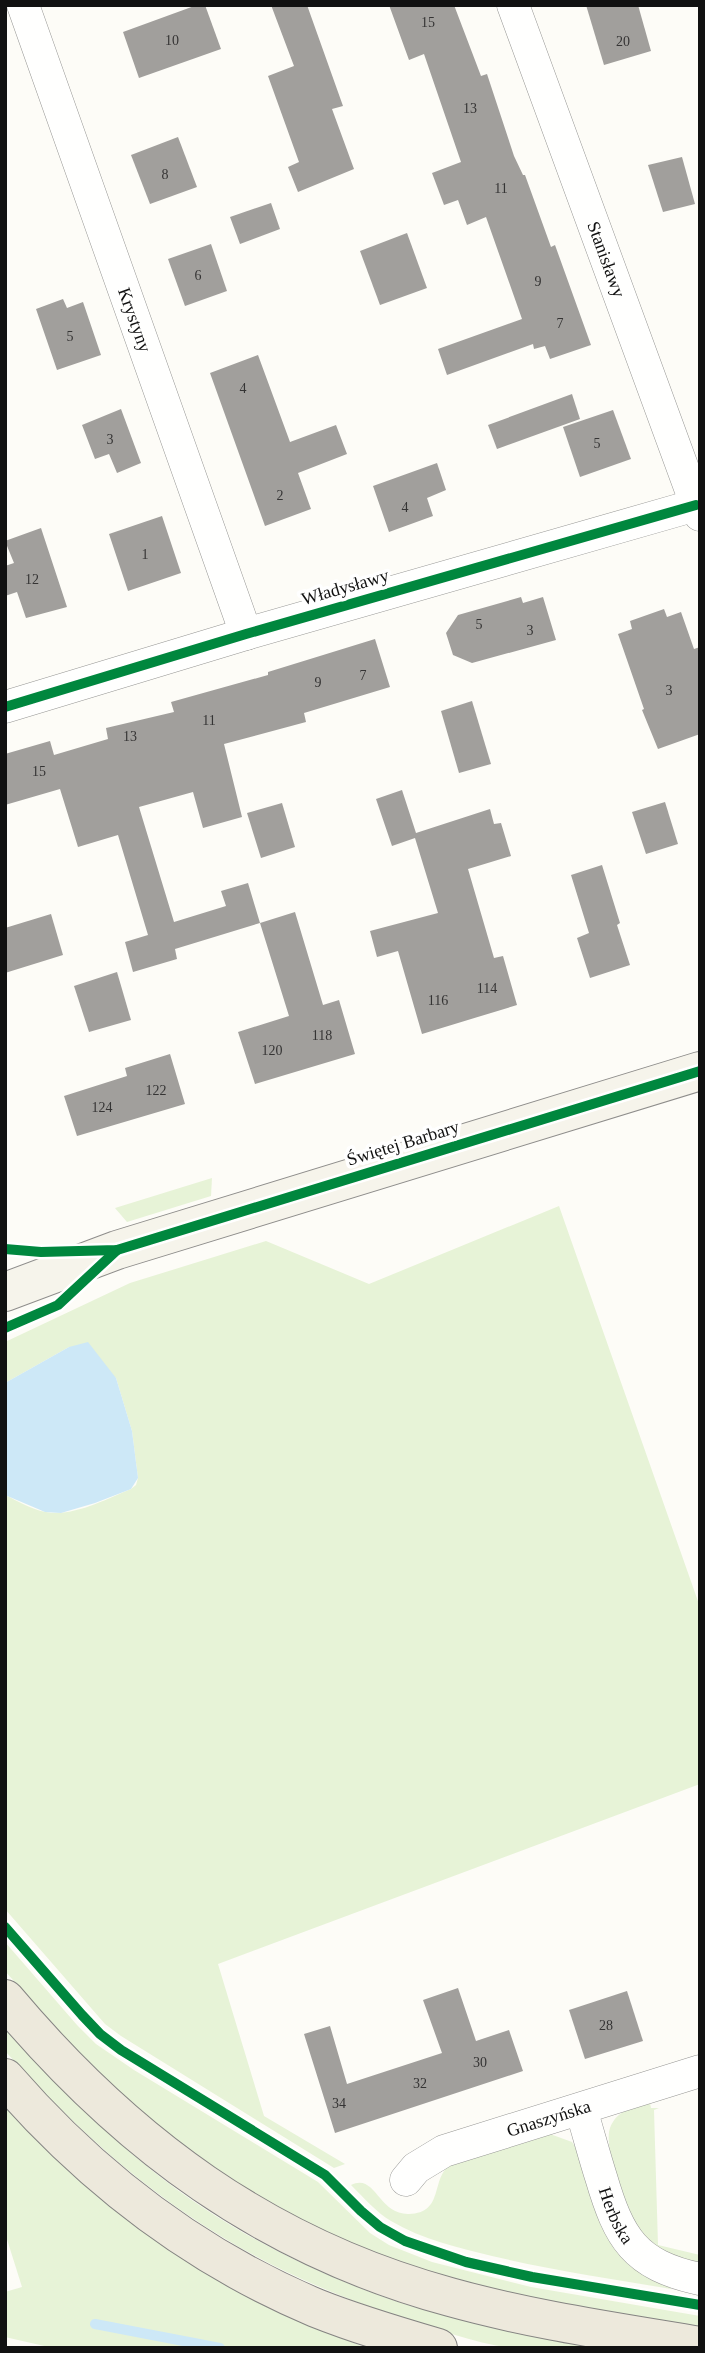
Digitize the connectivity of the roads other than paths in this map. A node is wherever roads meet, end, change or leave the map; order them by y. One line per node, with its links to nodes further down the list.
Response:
1 (23, 5): 4 (street, Krystyny)
2 (513, 5): 3 (street, Stanisławy)
3 (698, 510): 4 (street, Władysławy)
4 (246, 634): 5 (street, Władysławy)
5 (5, 707)
6 (700, 1070): 7 (street, Świętej Barbary)
7 (5, 1292)
8 (5, 1999): 14 (main road)
9 (700, 2071): 11 (street, Gnaszyńska)
10 (5, 2078): 15 (main road)
11 (581, 2109): 12 (street, Gnaszyńska); 13 (street, Herbska)
12 (406, 2180)
13 (700, 2278)
14 (700, 2346)
15 (439, 2348)

